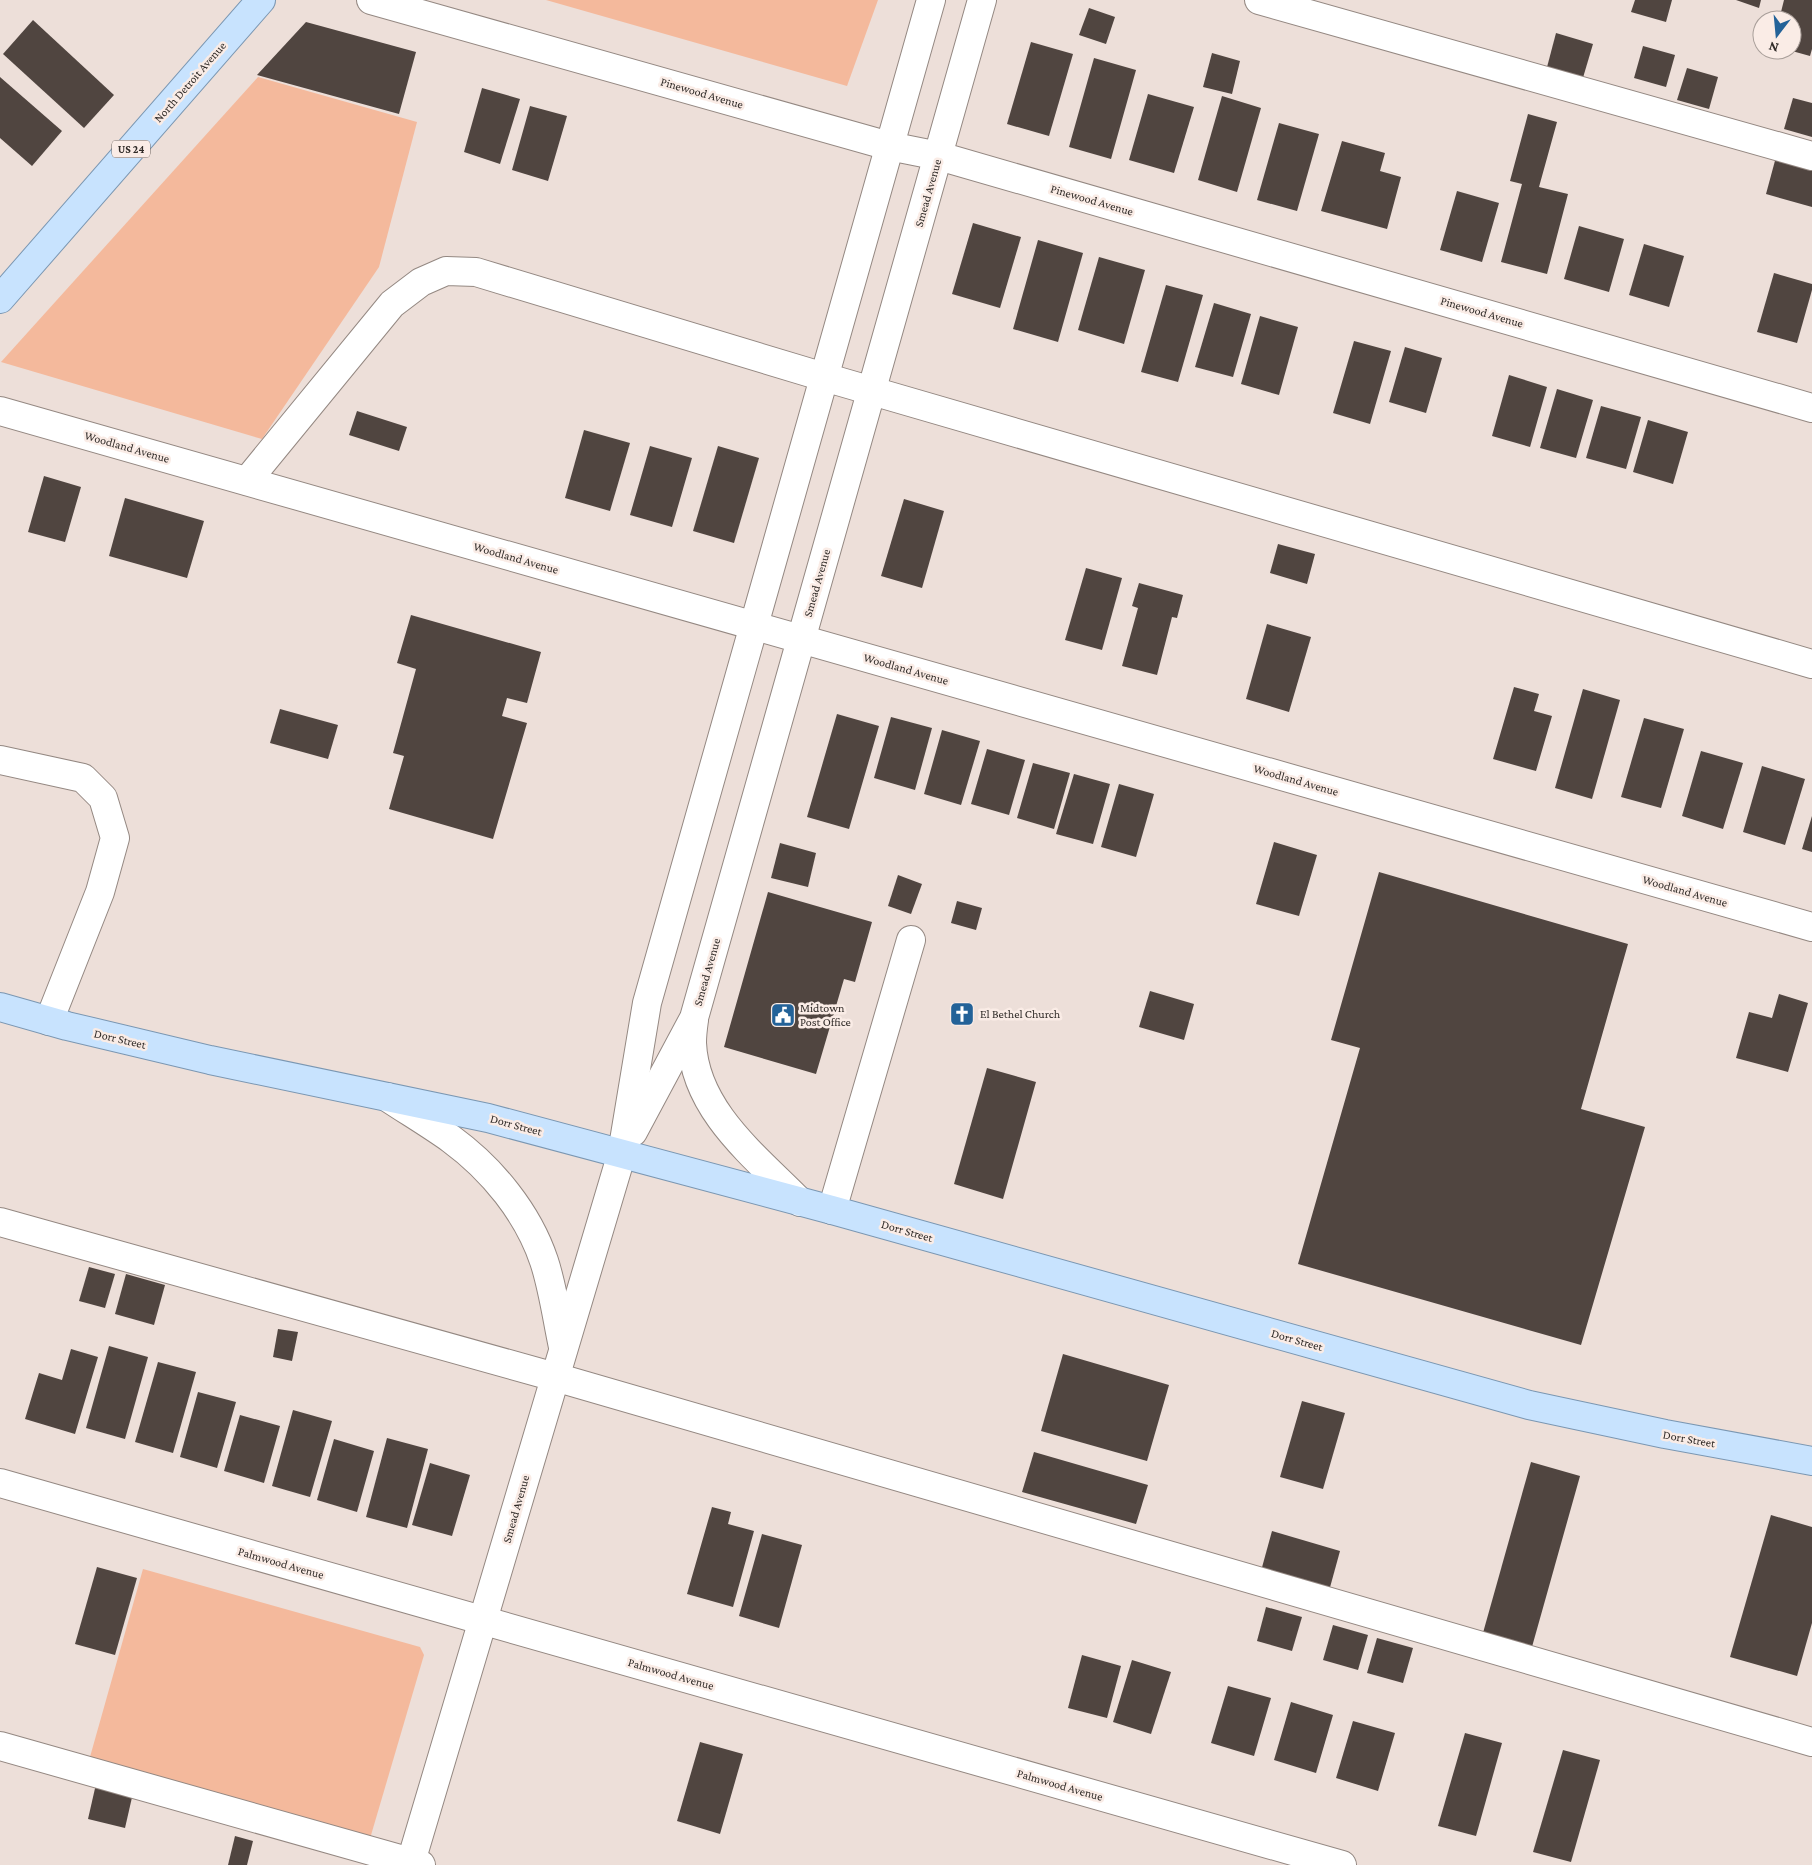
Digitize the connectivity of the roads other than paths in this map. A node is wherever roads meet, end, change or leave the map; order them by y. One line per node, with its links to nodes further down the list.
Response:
1 (261, 0): 9 (main road, North Detroit Avenue / US 24)
2 (371, 0): 6 (street, Pinewood Avenue)
3 (931, 0): 6 (street, Smead Avenue)
4 (982, 0): 7 (street, Smead Avenue)
5 (1258, 0): 8 (street)
6 (889, 146): 7 (street, Pinewood Avenue); 10 (street, Smead Avenue)
7 (939, 156): 11 (street, Smead Avenue); 12 (street, Pinewood Avenue)
8 (1812, 156)
9 (0, 299)
10 (824, 377): 11 (street); 14 (street); 15 (street, Smead Avenue)
11 (872, 391): 16 (street, Smead Avenue); 17 (street)
12 (1812, 408)
13 (0, 411): 14 (street, Woodland Avenue)
14 (247, 481): 15 (street, Woodland Avenue)
15 (753, 625): 16 (street, Woodland Avenue); 25 (street, Smead Avenue)
16 (800, 639): 19 (street, Woodland Avenue); 22 (street, Smead Avenue)
17 (1812, 664)
18 (0, 760): 23 (street)
19 (1812, 927)
20 (911, 940): 27 (street)
21 (0, 1007): 23 (main road, Dorr Street)
22 (694, 1018): 25 (street, Smead Avenue); 26 (street)
23 (49, 1021): 24 (main road, Dorr Street)
24 (386, 1096): 25 (main road, Dorr Street); 29 (street)
25 (622, 1153): 26 (main road, Dorr Street); 29 (street, Smead Avenue)
26 (800, 1202): 27 (main road, Dorr Street)
27 (832, 1210): 31 (main road, Dorr Street)
28 (0, 1222): 30 (street)
29 (564, 1348): 30 (street, Smead Avenue)
30 (555, 1377): 33 (street, Smead Avenue); 34 (street)
31 (1812, 1461)
32 (0, 1483): 33 (street, Palmwood Avenue)
33 (483, 1621): 36 (street, Smead Avenue); 37 (street, Palmwood Avenue)
34 (1812, 1742)
35 (0, 1746): 36 (street)
36 (414, 1864)
37 (1342, 1865)

